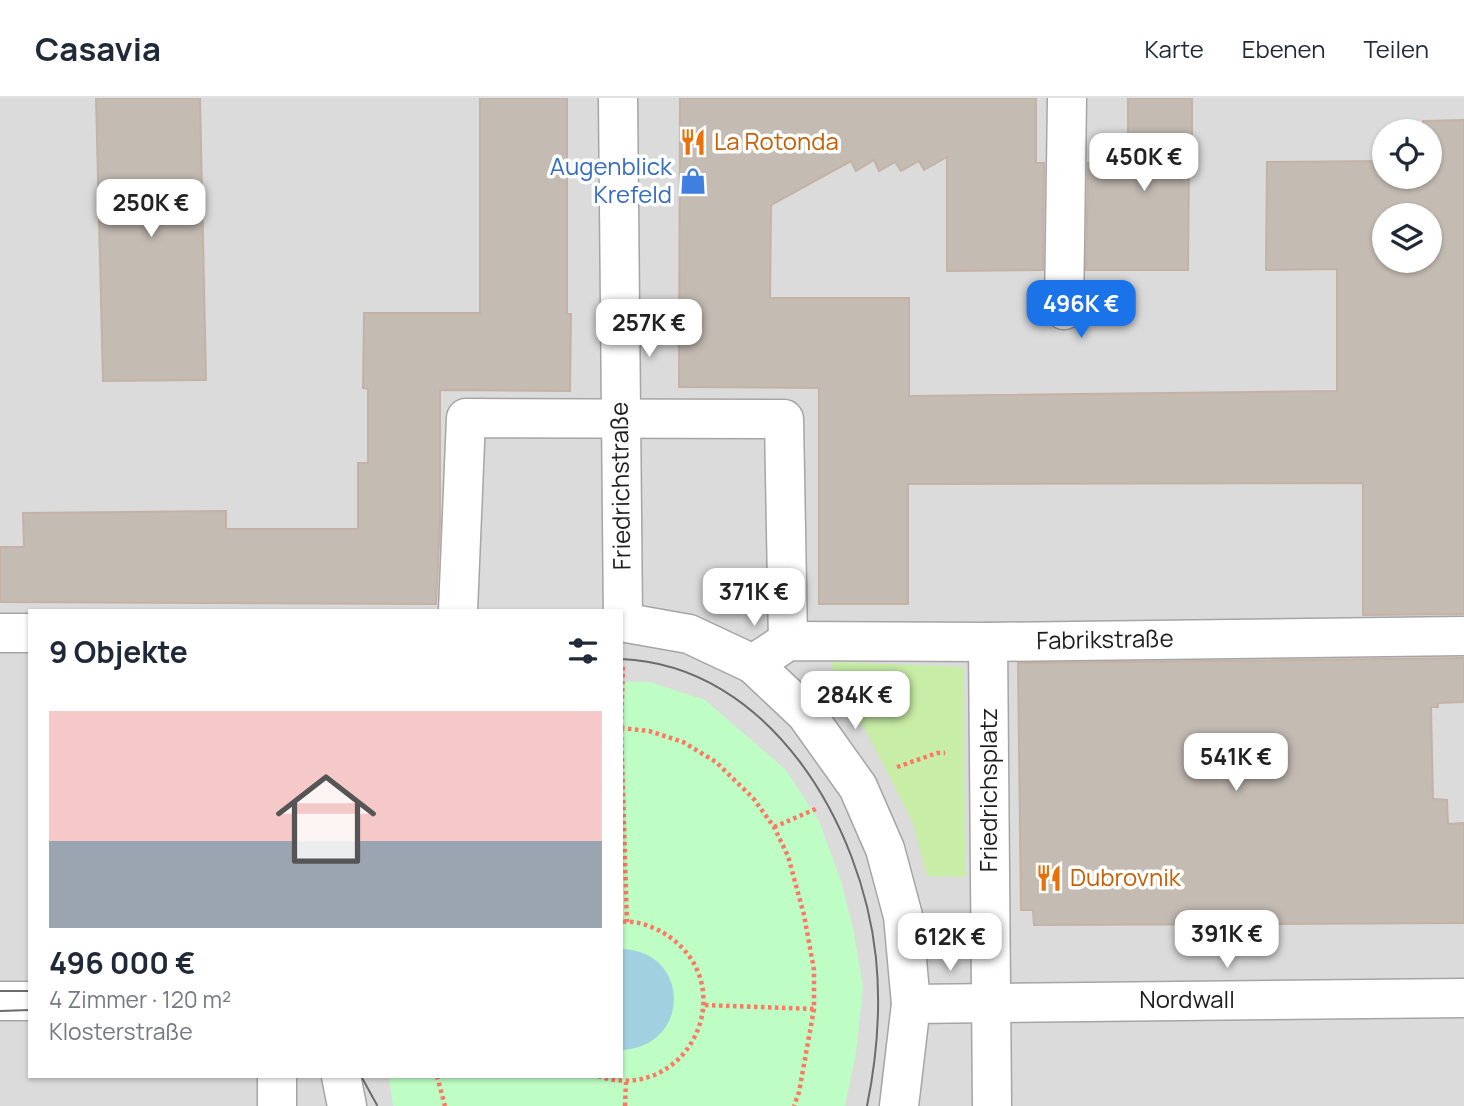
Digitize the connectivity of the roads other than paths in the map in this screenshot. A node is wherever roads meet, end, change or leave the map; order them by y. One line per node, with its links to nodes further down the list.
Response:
1 (618, 98): 4 (street, Friedrichstraße)
2 (1067, 98): 3 (street)
3 (1064, 310)
4 (620, 417): 5 (street); 6 (street, Friedrichstraße); 11 (street)
5 (458, 609)
6 (622, 609)
7 (623, 622): 13 (street)
8 (0, 633): 9 (street)
9 (28, 633)
10 (1464, 636): 12 (street, Fabrikstraße)
11 (788, 641): 12 (street, Fabrikstraße); 13 (street)
12 (988, 642): 17 (street, Friedrichsplatz)
13 (753, 664): 18 (street)
14 (1464, 998): 17 (street, Nordwall)
15 (0, 1001): 16 (street)
16 (28, 1001)
17 (991, 1002): 18 (street, Nordwall); 24 (street, Friedrichsplatz)
18 (911, 1004): 23 (street)
19 (277, 1078): 21 (street)
20 (341, 1078): 22 (street)
21 (277, 1106)
22 (347, 1106)
23 (899, 1106)
24 (992, 1106)

